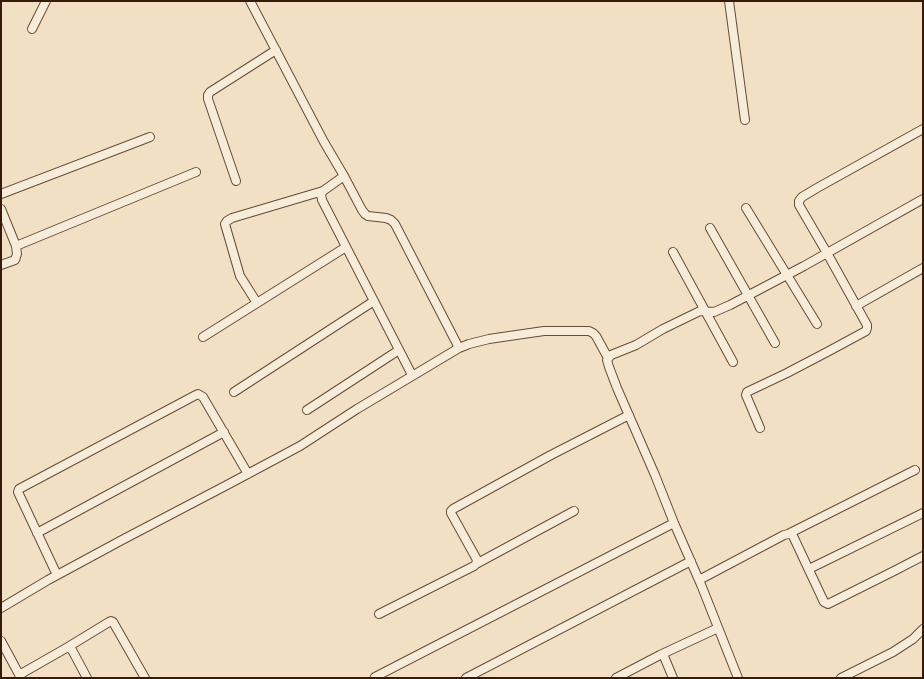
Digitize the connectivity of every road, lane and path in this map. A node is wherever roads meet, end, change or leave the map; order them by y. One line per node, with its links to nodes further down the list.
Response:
1 (46, 1): 4 (street)
2 (729, 1): 6 (street)
3 (251, 2): 5 (street)
4 (32, 29)
5 (276, 50): 10 (street); 11 (street)
6 (745, 120)
7 (923, 129): 21 (street)
8 (150, 137): 13 (street)
9 (196, 172): 18 (street)
10 (344, 176): 12 (street); 33 (street)
11 (236, 181)
12 (323, 191): 19 (street); 27 (street)
13 (1, 194)
14 (923, 199): 21 (street)
15 (746, 208): 24 (street)
16 (1, 209): 18 (street)
17 (710, 228): 25 (street)
18 (16, 246): 22 (street)
19 (346, 247): 26 (street); 27 (street)
20 (673, 252): 29 (street)
21 (827, 253): 24 (street); 28 (street)
22 (1, 265)
23 (923, 268): 28 (street)
24 (787, 275): 25 (street); 30 (street)
25 (748, 295): 29 (street); 32 (street)
26 (374, 301): 34 (street); 38 (street)
27 (257, 303): 31 (street)
28 (856, 306): 41 (street)
29 (704, 311): 35 (street); 36 (street)
30 (818, 324)
31 (203, 337)
32 (775, 343)
33 (459, 348): 35 (street); 37 (street)
34 (399, 350): 37 (street); 39 (street)
35 (608, 358): 40 (street)
36 (733, 362)
37 (412, 375): 44 (street)
38 (234, 392)
39 (307, 410)
40 (629, 415): 47 (street); 52 (street)
41 (760, 428)
42 (224, 432): 44 (street); 48 (street); 48 (street)
43 (915, 470): 49 (street)
44 (248, 474): 54 (street)
45 (574, 510): 52 (street)
46 (923, 512): 53 (street)
47 (674, 523): 51 (street); 64 (street)
48 (38, 532): 54 (street)
49 (788, 534): 53 (street); 55 (street)
50 (923, 556): 53 (street)
51 (691, 561): 55 (street); 67 (street)
52 (476, 564): 57 (street)
53 (808, 569)
54 (57, 575): 56 (street)
55 (699, 580): 58 (street)
56 (1, 608)
57 (379, 614)
58 (718, 628): 62 (street); 70 (street)
59 (923, 629): 71 (street)
60 (1, 642): 63 (street)
61 (68, 646): 63 (street); 65 (street); 66 (street)
62 (663, 654): 68 (street); 69 (street)
63 (20, 676)
64 (375, 677)
65 (87, 678)
66 (145, 678)
67 (466, 678)
68 (616, 678)
69 (673, 678)
70 (738, 678)
71 (841, 678)

